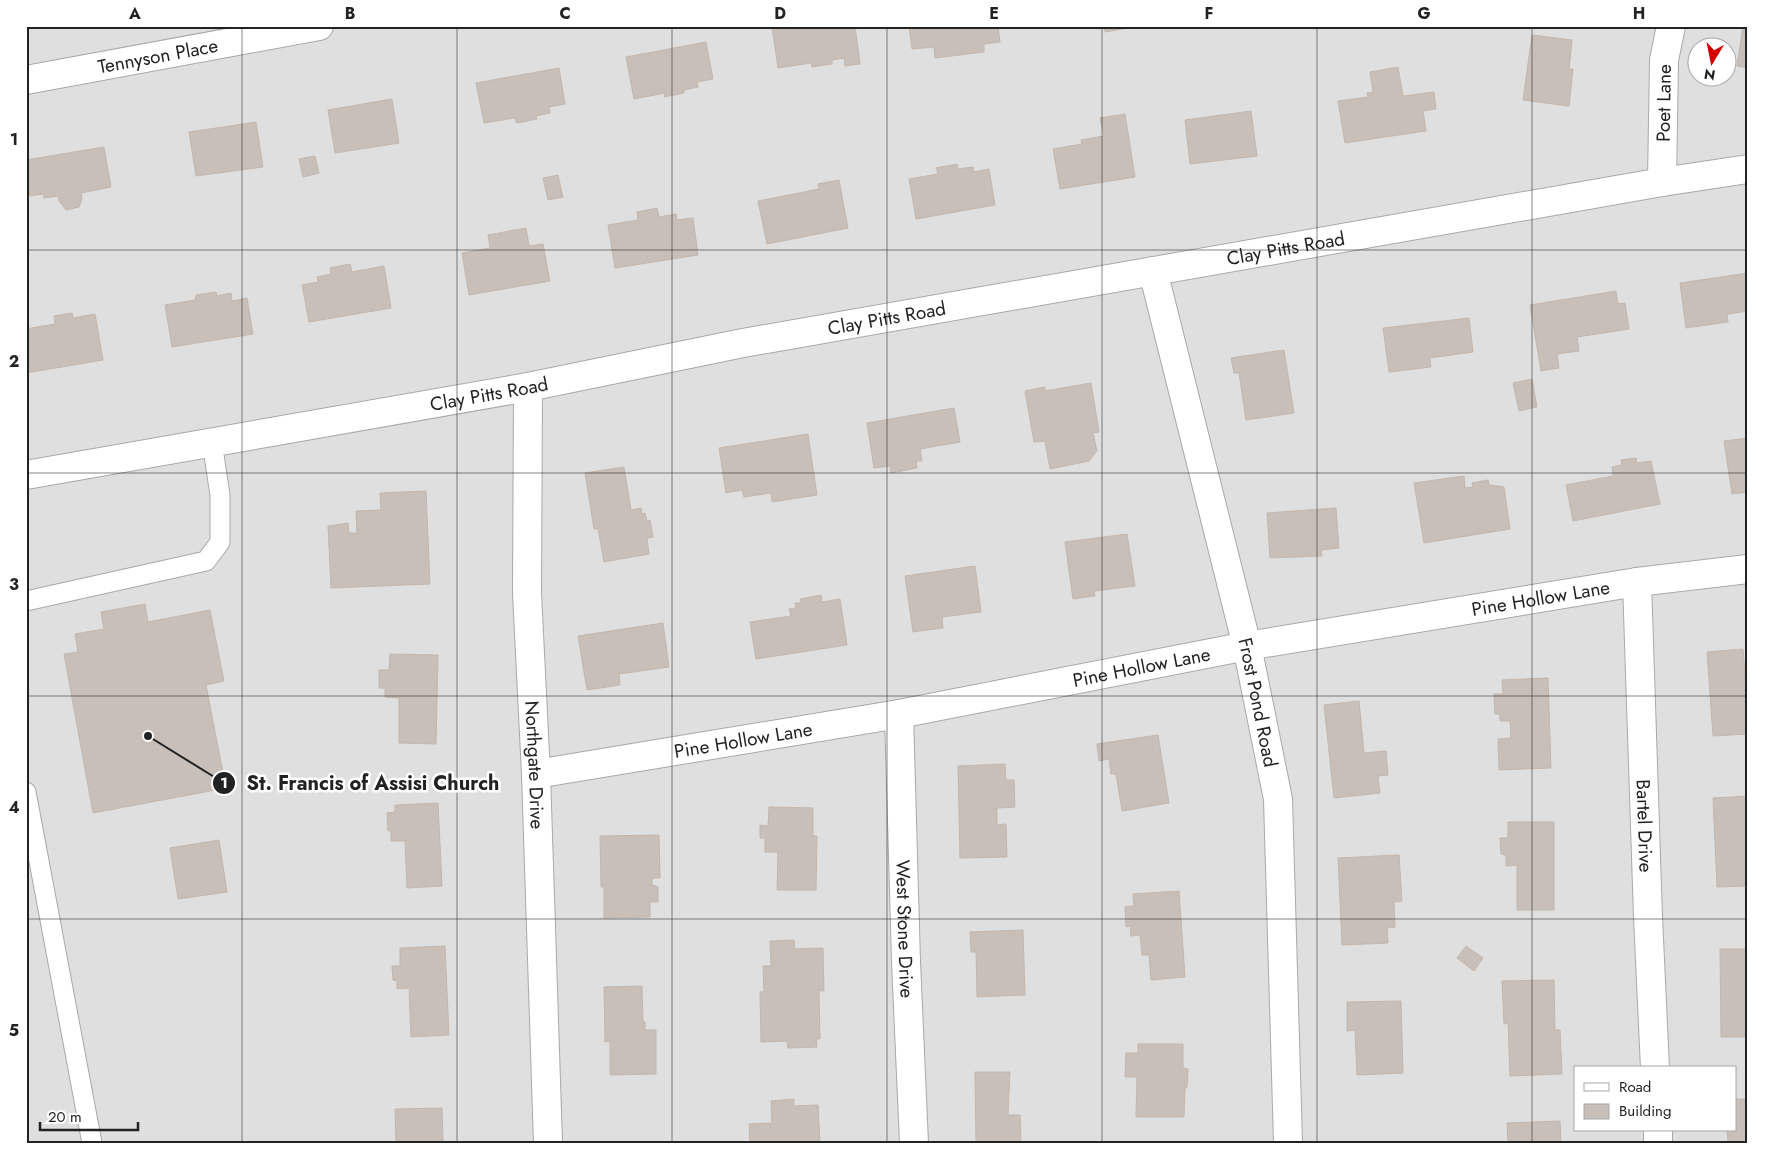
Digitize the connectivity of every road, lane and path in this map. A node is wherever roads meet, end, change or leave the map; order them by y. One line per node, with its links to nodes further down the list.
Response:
1 (319, 26): 3 (street, Tennyson Place)
2 (1671, 26): 5 (street, Poet Lane)
3 (26, 80)
4 (1748, 169): 5 (street, Clay Pitts Road)
5 (1662, 182): 6 (street, Clay Pitts Road)
6 (1153, 271): 7 (street, Clay Pitts Road); 13 (street, Frost Pond Road)
7 (528, 387): 8 (street, Clay Pitts Road); 15 (street, Northgate Drive)
8 (212, 442): 9 (street, Clay Pitts Road); 12 (lane)
9 (26, 475)
10 (1748, 569): 11 (street, Pine Hollow Lane)
11 (1636, 582): 13 (street, Pine Hollow Lane); 18 (street, Bartel Drive)
12 (26, 601)
13 (1247, 646): 14 (street, Pine Hollow Lane); 22 (street, Frost Pond Road)
14 (899, 714): 15 (street, Pine Hollow Lane); 21 (street, West Stone Drive)
15 (536, 774): 20 (street, Northgate Drive)
16 (26, 792): 17 (lane)
17 (32, 848): 19 (lane)
18 (1655, 1066)
19 (92, 1143)
20 (548, 1143)
21 (914, 1143)
22 (1288, 1143)

